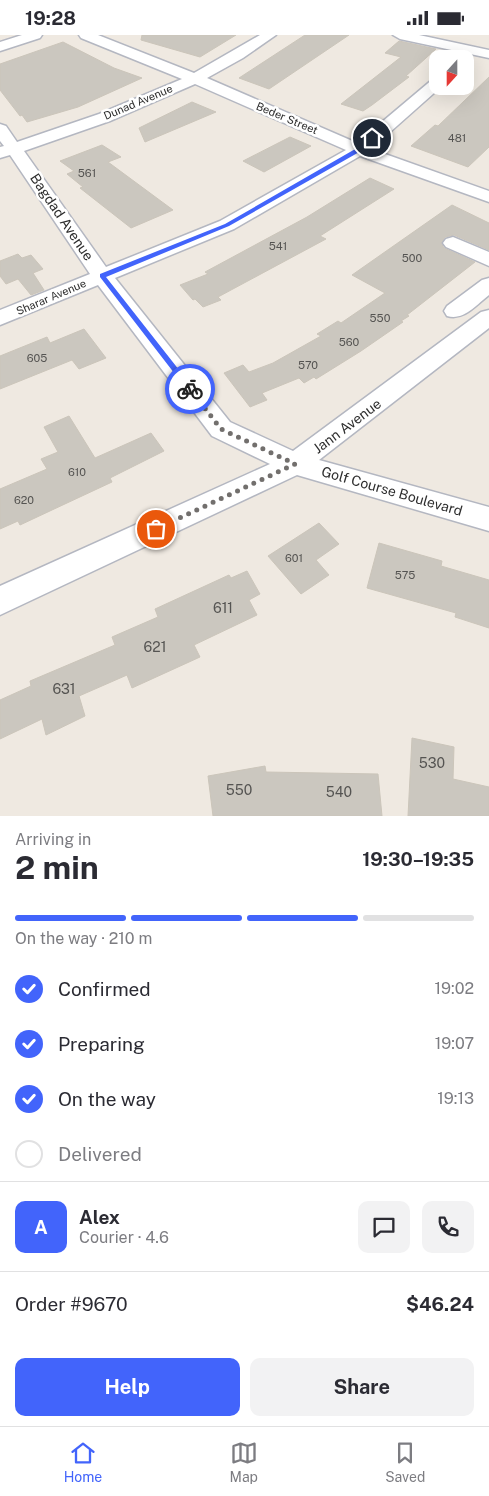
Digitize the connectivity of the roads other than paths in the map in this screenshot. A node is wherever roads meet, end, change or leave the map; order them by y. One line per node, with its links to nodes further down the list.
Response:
1 (35, 35): 6 (street)
2 (86, 35): 11 (street, Beder Street)
3 (268, 35): 11 (street, Dunad Avenue)
4 (400, 35): 7 (street)
5 (484, 35): 8 (street)
6 (0, 47)
7 (452, 50)
8 (473, 50)
9 (489, 54): 10 (street)
10 (474, 55)
11 (194, 78): 14 (street, Beder Street); 15 (street, Dunad Avenue)
12 (429, 90): 14 (street, Sharar Avenue)
13 (0, 129): 15 (street, Bagdad Avenue)
14 (359, 149): 16 (street, Beder Street); 19 (street, Sharar Avenue)
15 (7, 151): 19 (street, Bagdad Avenue)
16 (489, 197)
17 (453, 243): 18 (street)
18 (489, 260)
19 (102, 276): 22 (street, Sharar Avenue); 23 (street, Bagdad Avenue)
20 (485, 301): 21 (street); 23 (street, Jann Avenue)
21 (456, 311)
22 (0, 318)
23 (295, 464): 24 (street, Golf Course Boulevard); 25 (street, Jann Avenue)
24 (489, 519)
25 (0, 601)

